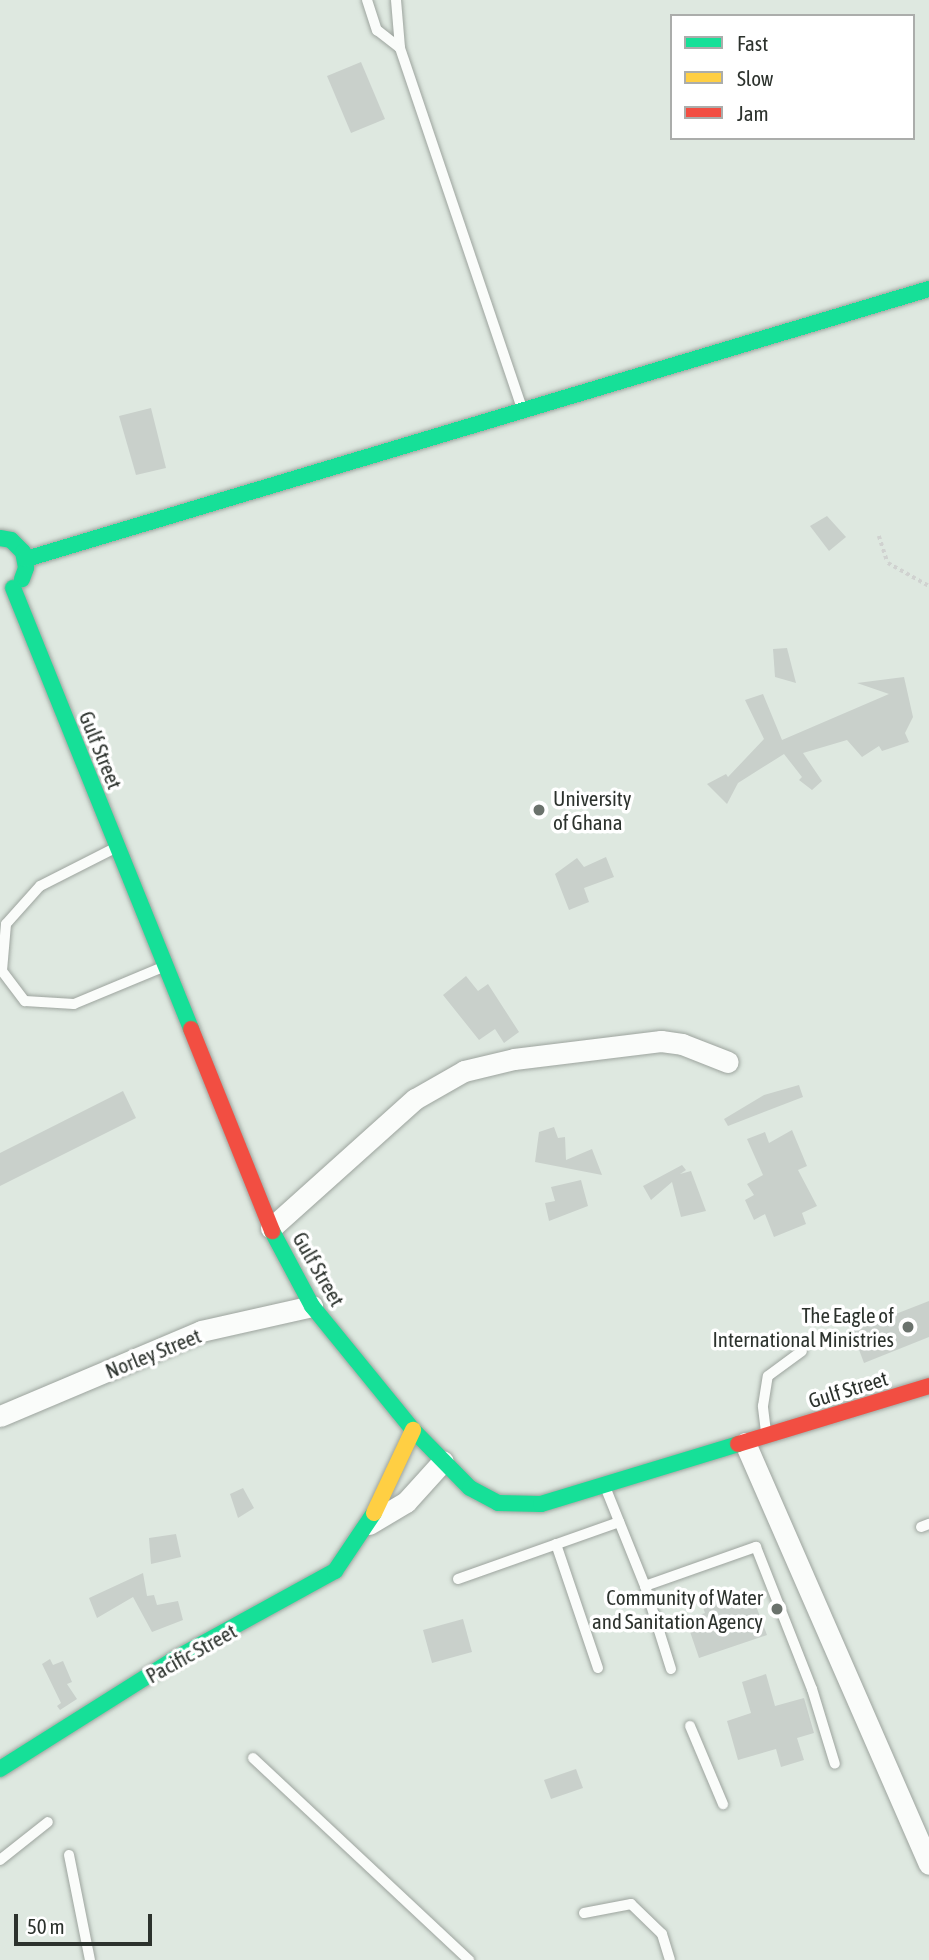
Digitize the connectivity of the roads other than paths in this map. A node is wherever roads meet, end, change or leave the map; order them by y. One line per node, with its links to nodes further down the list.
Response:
1 (367, 0): 3 (lane)
2 (396, 0): 3 (lane)
3 (400, 48): 5 (lane)
4 (929, 289): 5 (street)
5 (523, 411): 7 (street)
6 (0, 538): 7 (street)
7 (26, 559): 8 (street)
8 (6, 589): 9 (street, Gulf Street)
9 (117, 847): 10 (street, Gulf Street); 10 (lane)
10 (165, 965): 12 (street, Gulf Street)
11 (729, 1062): 12 (street)
12 (271, 1228): 13 (street, Gulf Street)
13 (312, 1306): 16 (street, Norley Street); 17 (street, Gulf Street)
14 (802, 1351): 18 (lane)
15 (929, 1386): 18 (street, Gulf Street)
16 (0, 1416)
17 (413, 1430): 20 (street, Gulf Street); 23 (street, Pacific Street)
18 (766, 1437): 19 (street, Gulf Street)
19 (745, 1443): 21 (street, Gulf Street); 37 (street)
20 (443, 1461): 21 (street, Gulf Street); 23 (street, Pacific Street)
21 (605, 1486): 22 (lane)
22 (619, 1522): 24 (lane); 26 (lane)
23 (369, 1524): 32 (street, Pacific Street)
24 (556, 1544): 25 (lane); 27 (lane)
25 (458, 1579)
26 (645, 1586): 28 (lane); 31 (lane)
27 (598, 1668)
28 (671, 1669)
29 (690, 1726): 33 (lane)
30 (253, 1758): 40 (lane)
31 (835, 1764)
32 (0, 1769)
33 (723, 1804)
34 (48, 1822): 36 (lane)
35 (69, 1855): 39 (lane)
36 (0, 1860)
37 (929, 1864)
38 (584, 1913): 41 (lane)
39 (90, 1960)
40 (469, 1960)
41 (670, 1960)

